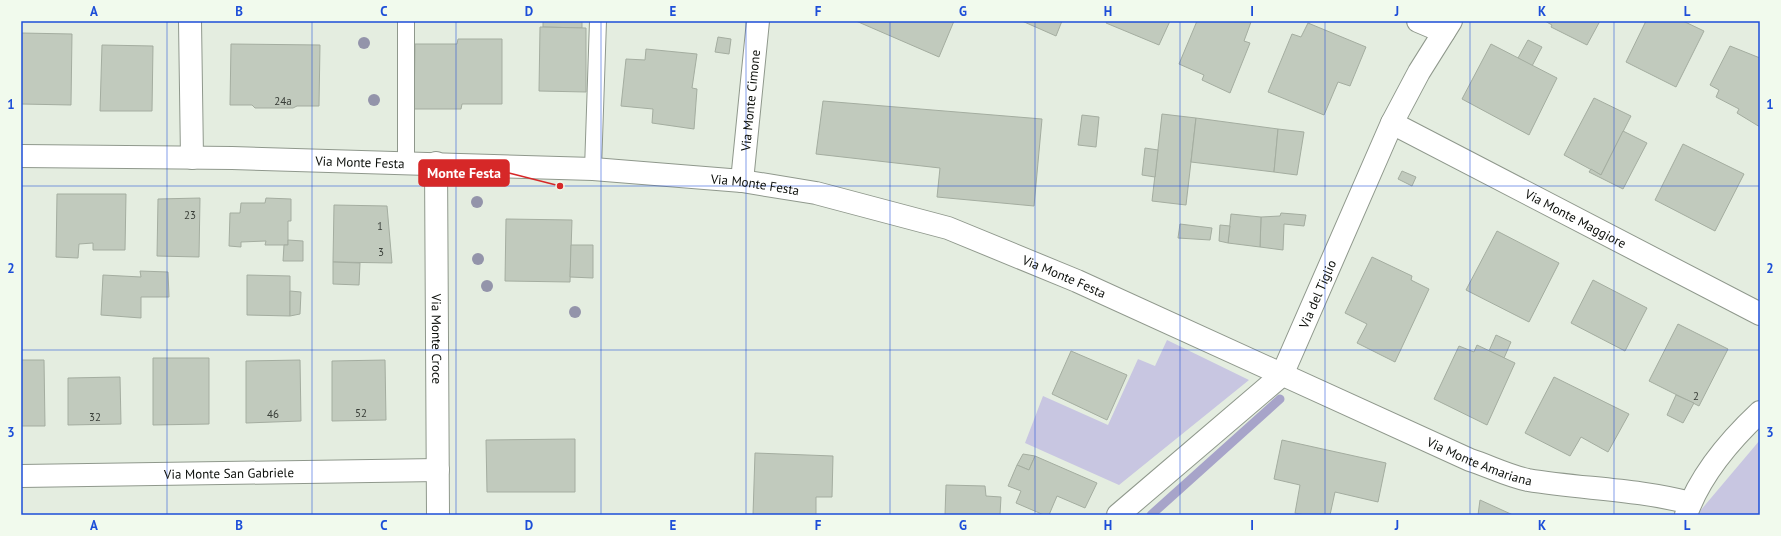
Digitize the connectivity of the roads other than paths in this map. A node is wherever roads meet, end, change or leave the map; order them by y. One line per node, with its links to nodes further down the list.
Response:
1 (190, 21): 9 (street)
2 (406, 21): 10 (lane)
3 (598, 21): 12 (lane)
4 (758, 21): 13 (street, Via Monte Cimone)
5 (1418, 21): 6 (street)
6 (1447, 26): 7 (street, Via del Tiglio)
7 (1392, 123): 14 (street, Via Monte Maggiore); 15 (street, Via del Tiglio)
8 (21, 156): 9 (street, Via Monte Festa)
9 (192, 158): 10 (street, Via Monte Festa)
10 (406, 163): 11 (street, Via Monte Festa)
11 (436, 163): 12 (street, Via Monte Festa); 17 (street, Via Monte Croce)
12 (593, 168): 13 (street, Via Monte Festa)
13 (742, 181): 15 (street, Via Monte Festa)
14 (1760, 314)
15 (1282, 376): 19 (street, Via Monte Amariana); 21 (street, Via del Tiglio)
16 (1760, 412): 19 (street)
17 (438, 470): 18 (street, Via Monte San Gabriele); 20 (street, Via Monte Croce)
18 (21, 476)
19 (1688, 509)
20 (438, 515)
21 (1118, 515)

